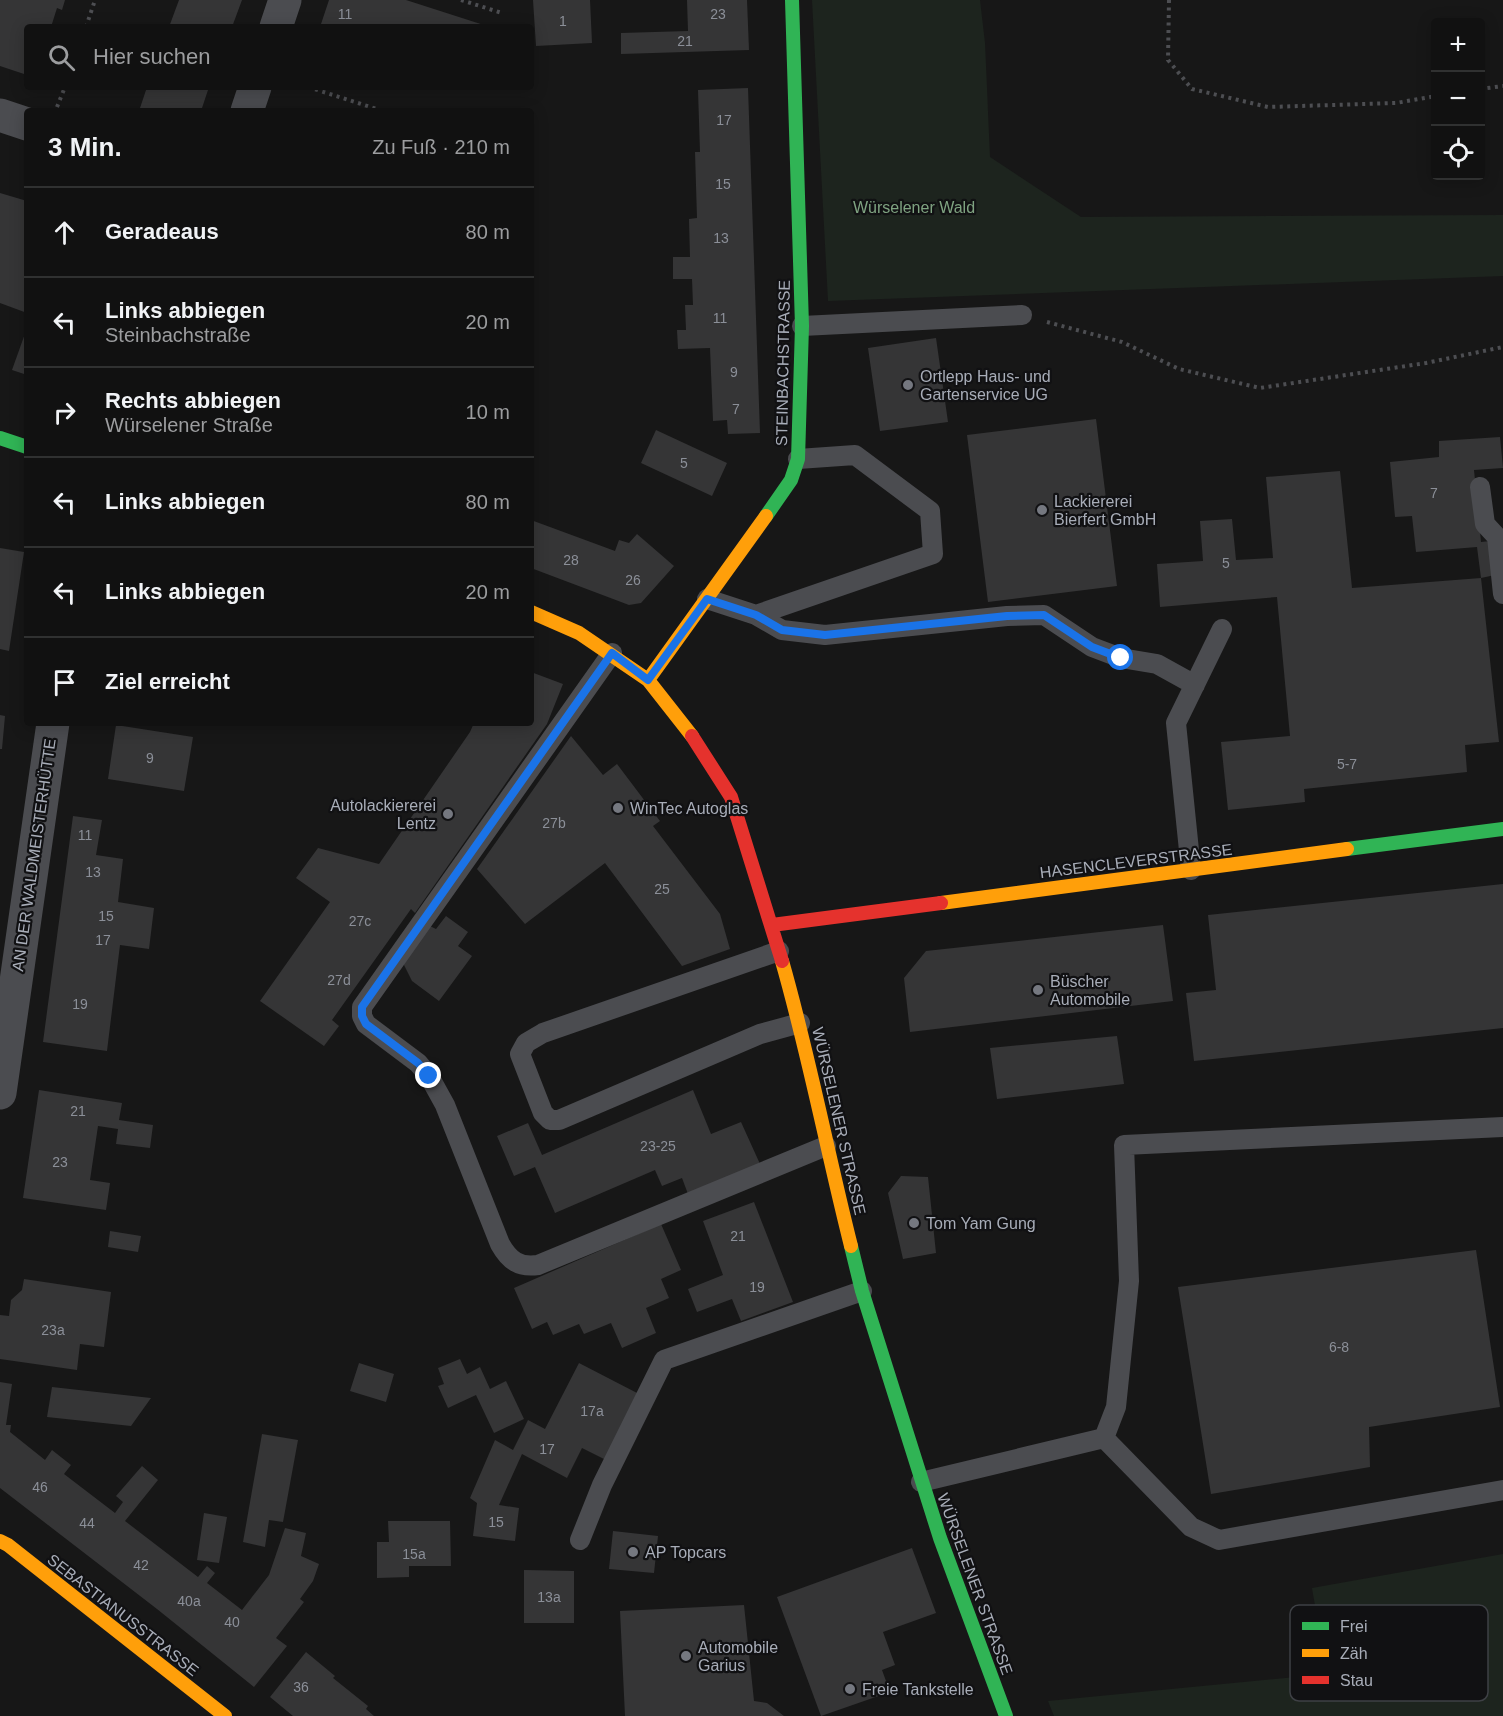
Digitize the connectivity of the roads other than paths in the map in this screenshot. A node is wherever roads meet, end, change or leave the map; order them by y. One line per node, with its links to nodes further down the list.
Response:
1 (285, 0): 3 (street)
2 (792, 0): 9 (main road, STEINBACHSTRASSE)
3 (277, 24)
4 (254, 90): 5 (street)
5 (248, 108)
6 (0, 115): 7 (street)
7 (24, 123)
8 (1022, 315): 9 (lane)
9 (802, 326): 12 (main road, STEINBACHSTRASSE)
10 (0, 438): 11 (main road)
11 (24, 446)
12 (798, 459): 15 (main road, STEINBACHSTRASSE); 17 (lane)
13 (1480, 487): 14 (lane)
14 (1503, 594)
15 (707, 599): 17 (lane); 20 (main road, STEINBACHSTRASSE)
16 (534, 613): 19 (main road, WÜRSELENER STRASSE)
17 (756, 615): 21 (lane)
18 (1222, 629): 21 (lane)
19 (612, 653): 20 (main road, WÜRSELENER STRASSE); 30 (lane)
20 (648, 680): 25 (main road, WÜRSELENER STRASSE)
21 (1195, 685): 24 (lane)
22 (53, 726): 28 (street, AN DER WALDMEISTERHÜTTE)
23 (1503, 830): 24 (main road, HASENCLEVERSTRASSE)
24 (1191, 870): 25 (main road, HASENCLEVERSTRASSE)
25 (772, 925): 26 (main road, WÜRSELENER STRASSE)
26 (779, 951): 27 (main road, WÜRSELENER STRASSE); 27 (lane)
27 (800, 1023): 30 (main road, WÜRSELENER STRASSE)
28 (0, 1093)
29 (1503, 1128): 32 (lane)
30 (826, 1146): 31 (main road, WÜRSELENER STRASSE)
31 (861, 1291): 33 (main road, WÜRSELENER STRASSE); 35 (lane)
32 (1104, 1438): 33 (lane); 34 (lane)
33 (921, 1482): 38 (main road, WÜRSELENER STRASSE)
34 (1503, 1490)
35 (580, 1540)
36 (0, 1541): 37 (main road, SEBASTIANUSSTRASSE)
37 (225, 1716)
38 (1006, 1716)

